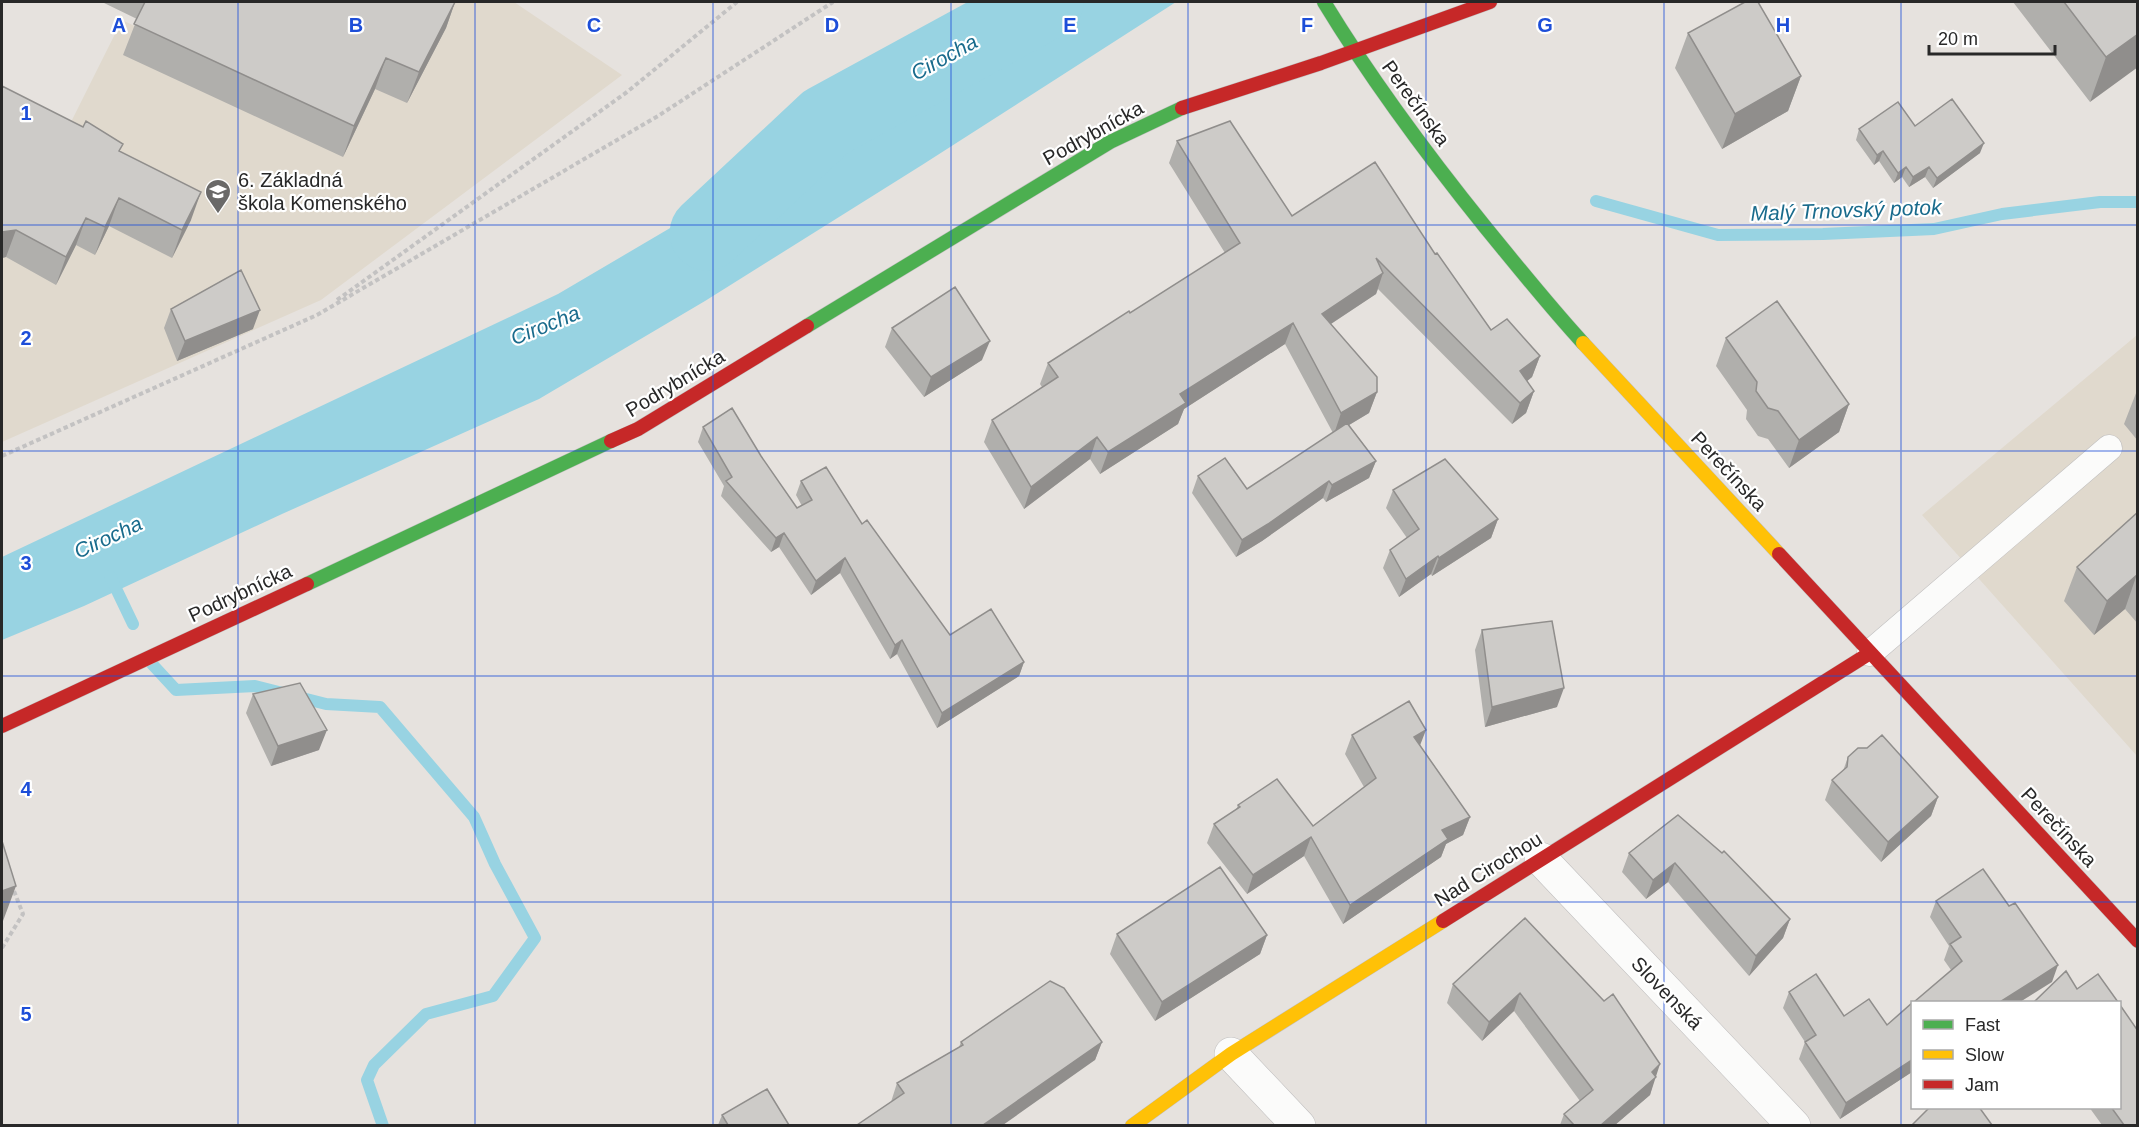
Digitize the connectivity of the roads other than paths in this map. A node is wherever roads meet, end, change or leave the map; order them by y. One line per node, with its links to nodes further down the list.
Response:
1 (1324, 2): 3 (street, Perečínska)
2 (1490, 2): 3 (street, Podrybnícka)
3 (1354, 51): 5 (street, Perečínska); 6 (street, Podrybnícka)
4 (2109, 448): 5 (lane)
5 (1870, 653): 7 (street, Nad Cirochou); 8 (street, Perečínska)
6 (2, 726)
7 (1541, 859): 9 (street, Nad Cirochou); 12 (street, Slovenská)
8 (2138, 941)
9 (1231, 1054): 10 (street, Nad Cirochou); 11 (street)
10 (1132, 1125)
11 (1299, 1125)
12 (1794, 1125)

